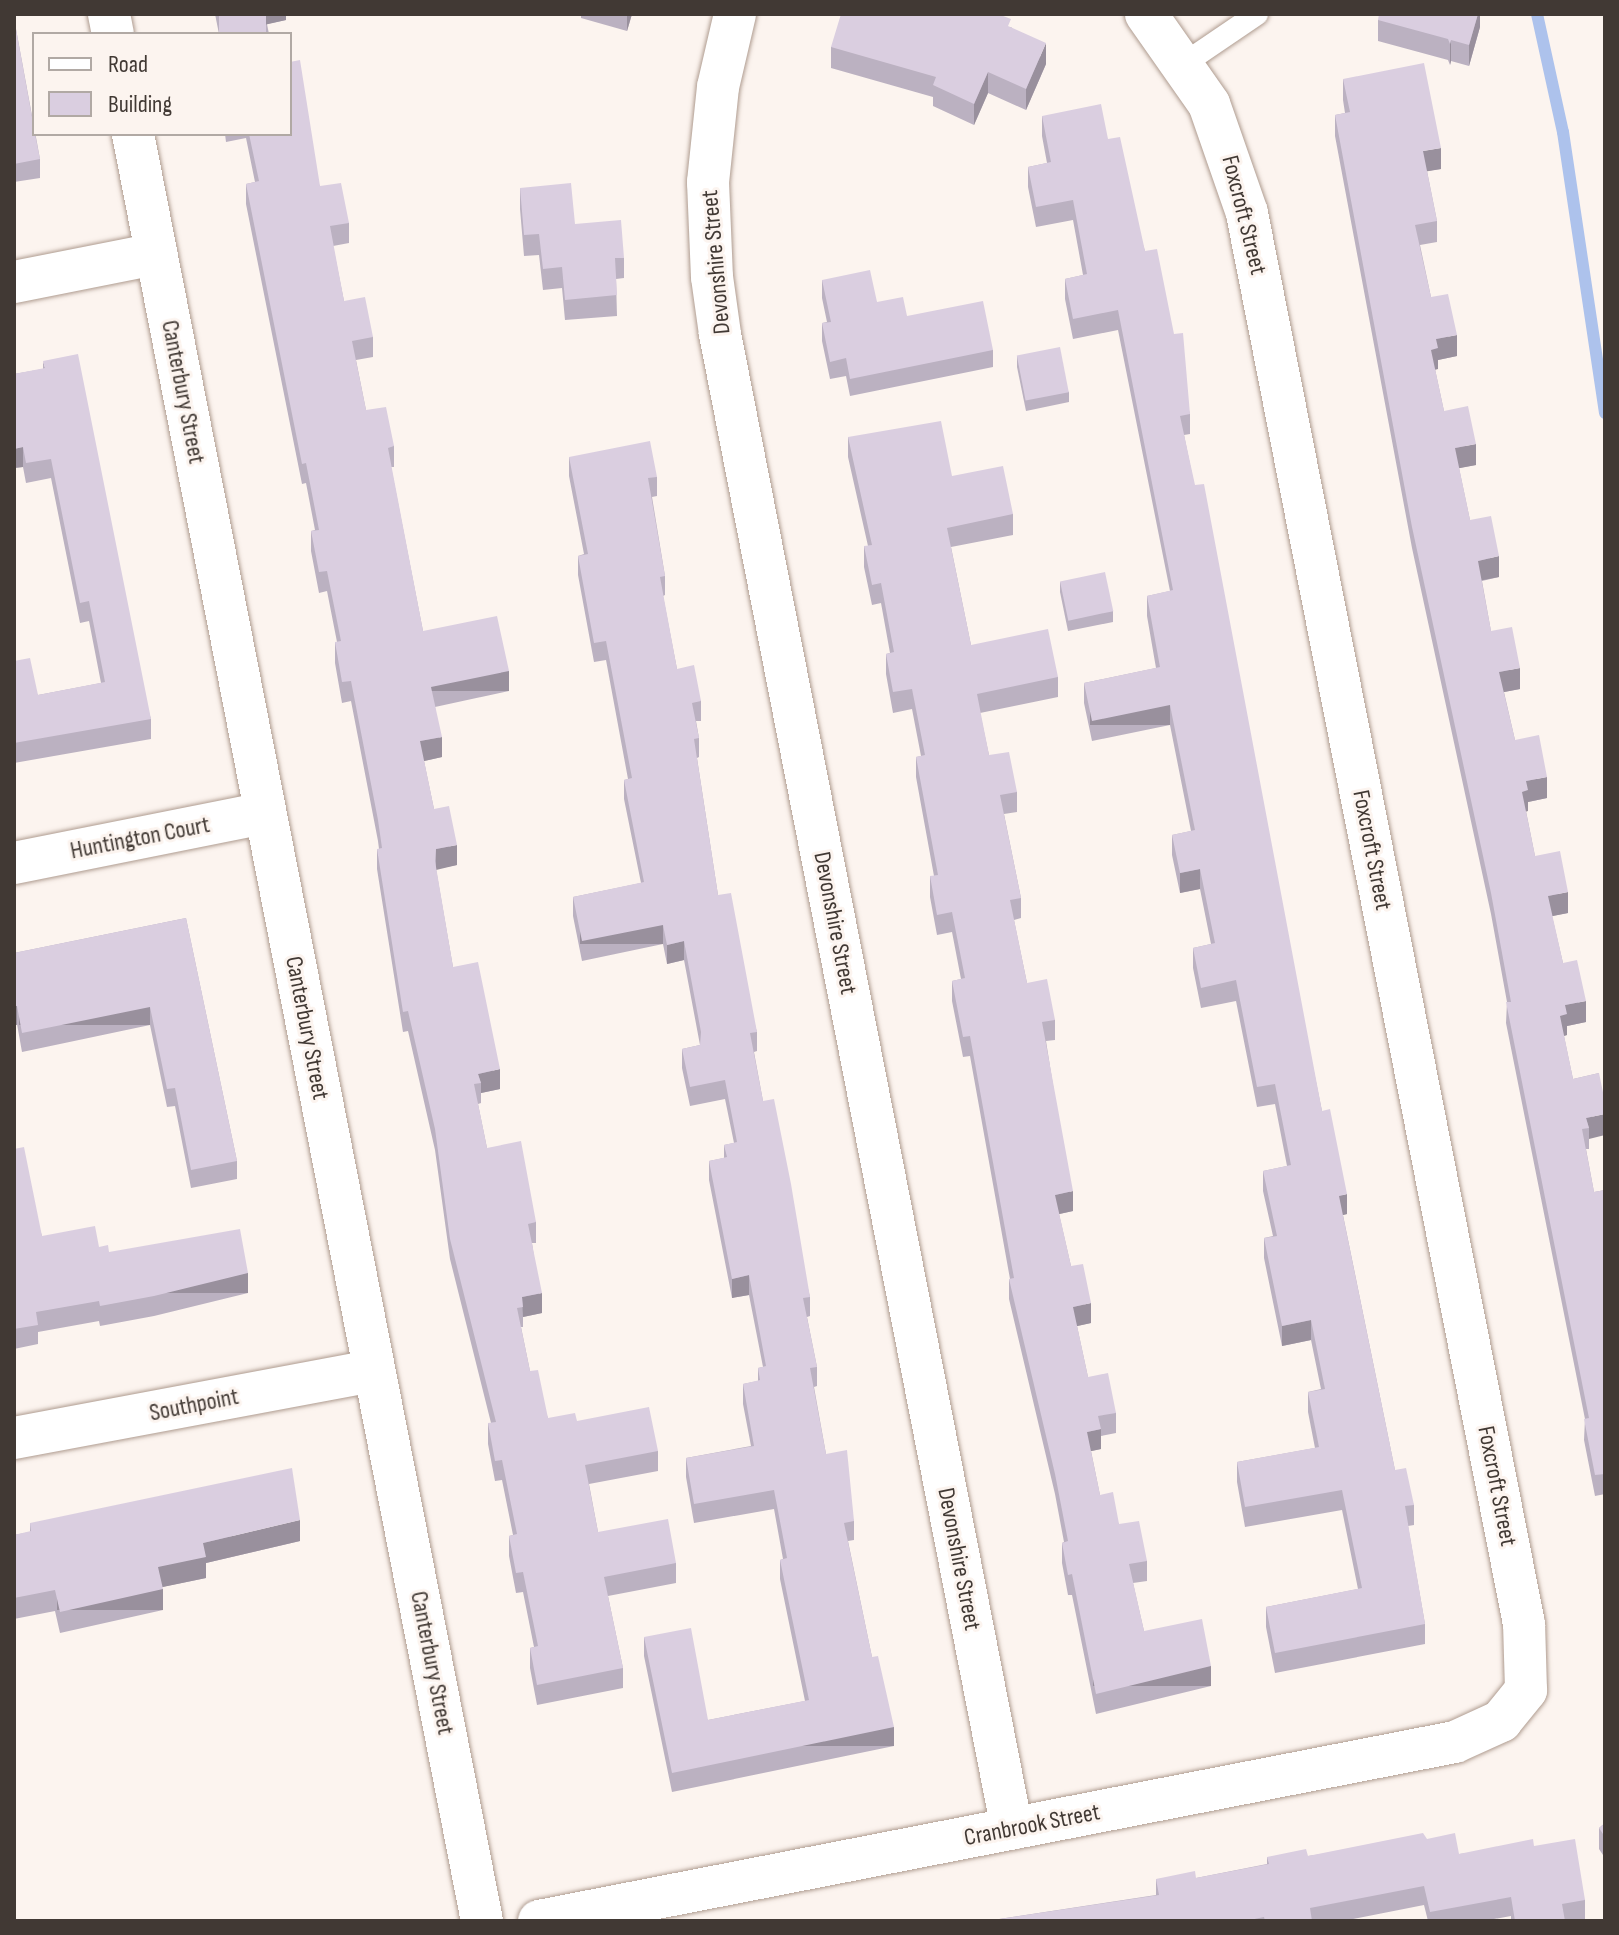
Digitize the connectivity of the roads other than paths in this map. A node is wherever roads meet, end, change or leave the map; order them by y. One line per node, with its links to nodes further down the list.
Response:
1 (735, 14): 13 (street, Devonshire Street)
2 (1146, 14): 4 (street, Foxcroft Street)
3 (1257, 14): 4 (lane)
4 (1185, 63): 12 (street, Foxcroft Street)
5 (133, 136): 6 (street, Canterbury Street)
6 (156, 254): 7 (street); 8 (street, Canterbury Street)
7 (14, 282)
8 (265, 813): 9 (street, Huntington Court); 10 (street, Canterbury Street)
9 (14, 863)
10 (373, 1371): 11 (street, Southpoint); 14 (street, Canterbury Street)
11 (14, 1438)
12 (1517, 1708): 13 (street, Cranbrook Street)
13 (1012, 1829): 15 (street, Cranbrook Street)
14 (482, 1921)
15 (539, 1921)

